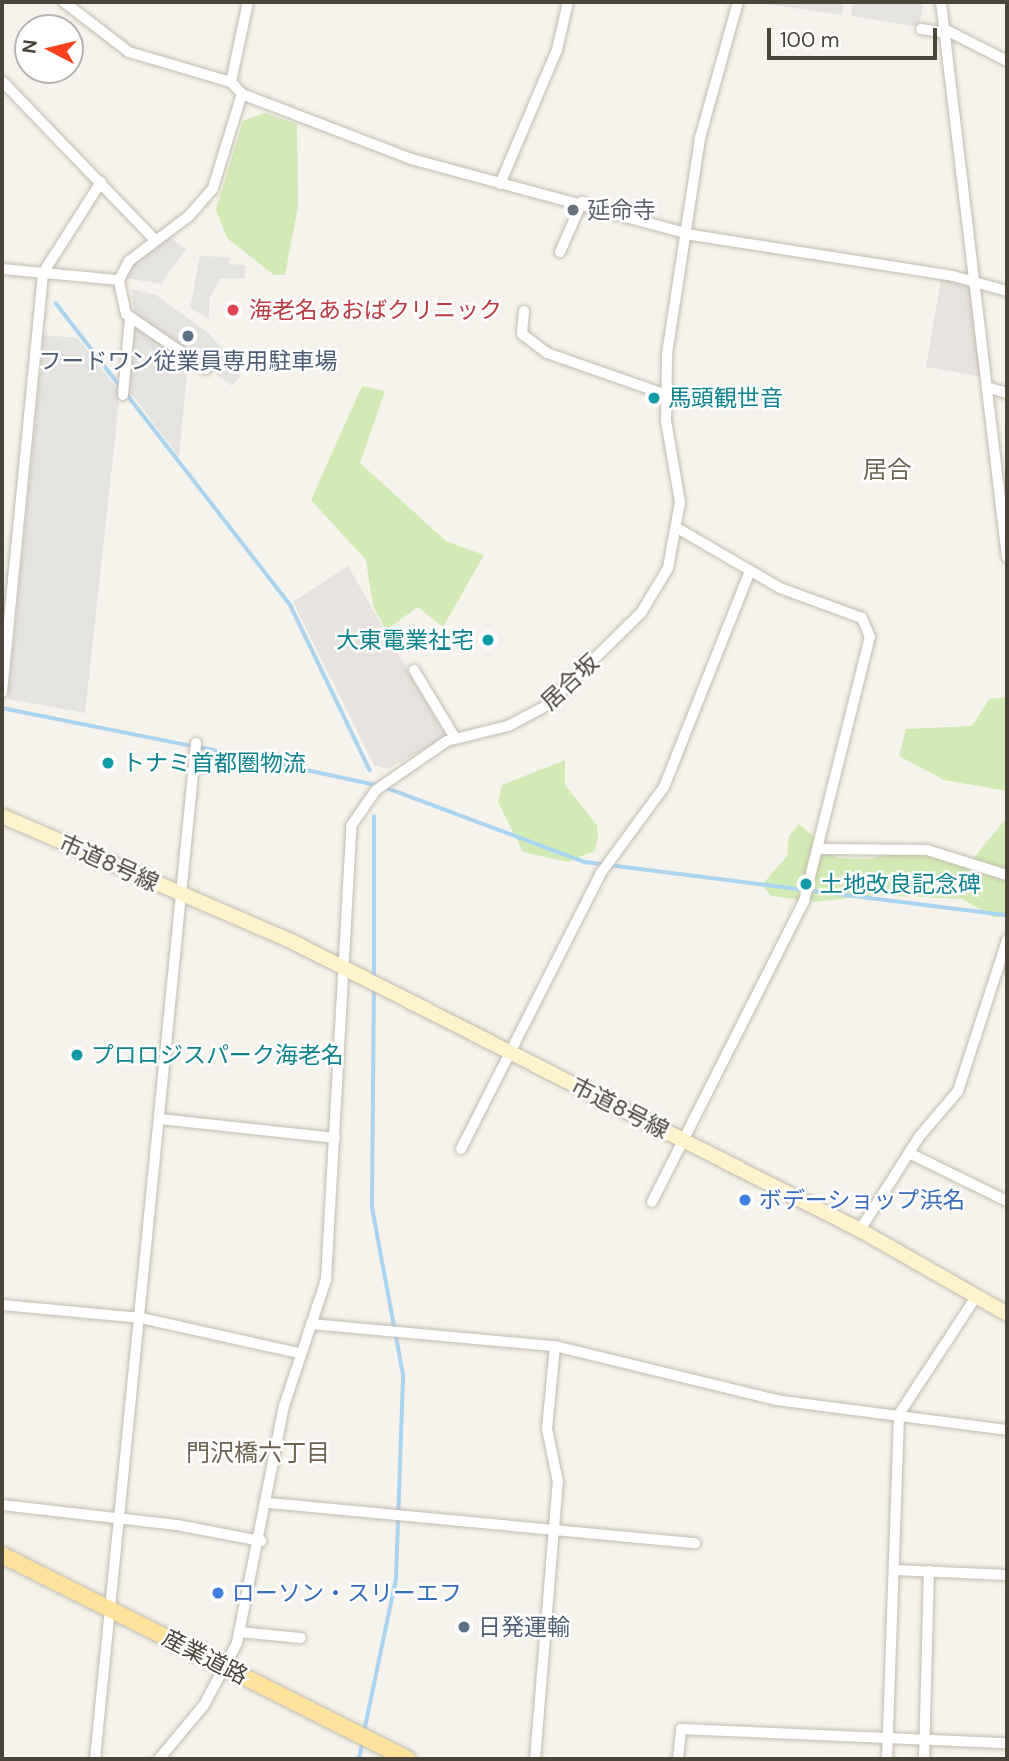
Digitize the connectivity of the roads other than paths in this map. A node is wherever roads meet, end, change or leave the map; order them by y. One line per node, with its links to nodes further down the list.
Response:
1 (64, 2): 10 (street)
2 (248, 2): 10 (street)
3 (568, 2): 13 (street)
4 (738, 2): 15 (street)
5 (942, 2): 7 (street)
6 (921, 29): 7 (street)
7 (946, 32): 8 (street); 21 (street)
8 (1007, 61)
9 (2, 81): 12 (street)
10 (231, 82): 11 (street)
11 (242, 94): 13 (street); 16 (street)
12 (101, 182): 16 (street); 19 (street)
13 (500, 184): 14 (street)
14 (582, 202): 15 (street); 17 (street)
15 (686, 232): 21 (street); 28 (street)
16 (155, 240): 20 (street)
17 (560, 252)
18 (2, 269): 19 (street)
19 (43, 273): 20 (street); 35 (street)
20 (119, 280): 24 (street)
21 (975, 280): 22 (street); 26 (street)
22 (1007, 291)
23 (524, 311): 28 (street)
24 (130, 318): 25 (street); 29 (street)
25 (206, 369)
26 (987, 387): 27 (street); 30 (street)
27 (1007, 393)
28 (664, 394): 31 (street)
29 (123, 395)
30 (1003, 493): 32 (street)
31 (679, 529): 33 (street); 36 (street, 居合坂)
32 (1007, 557)
33 (750, 571): 39 (street); 44 (street)
34 (414, 670): 36 (street)
35 (2, 692)
36 (451, 740): 43 (street, 居合坂)
37 (196, 746): 41 (street)
38 (2, 816): 41 (street, 市道8号線)
39 (821, 849): 40 (street); 47 (street)
40 (1007, 875)
41 (182, 895): 43 (street, 市道8号線); 45 (street)
42 (1007, 940): 49 (street)
43 (340, 966): 44 (street, 市道8号線); 46 (street)
44 (509, 1052): 47 (street, 市道8号線); 48 (street)
45 (160, 1119): 46 (street); 56 (street)
46 (335, 1138): 57 (street)
47 (682, 1139): 51 (street); 52 (street, 市道8号線)
48 (461, 1149)
49 (909, 1153): 50 (street); 52 (street)
50 (1007, 1201)
51 (652, 1202)
52 (860, 1230): 53 (street, 市道8号線)
53 (974, 1300): 55 (street, 市道8号線); 60 (street)
54 (2, 1305): 56 (street)
55 (1007, 1314)
56 (141, 1318): 59 (street); 64 (street)
57 (311, 1324): 58 (street); 59 (street)
58 (555, 1346): 60 (street); 65 (street)
59 (299, 1353): 62 (street)
60 (899, 1415): 61 (street); 69 (street)
61 (1007, 1430)
62 (270, 1503): 65 (street); 66 (street)
63 (2, 1505): 64 (street)
64 (120, 1517): 66 (street); 72 (street)
65 (555, 1528): 67 (street); 82 (street)
66 (261, 1541): 73 (street)
67 (695, 1543)
68 (2, 1555): 72 (main road, 産業道路)
69 (894, 1570): 70 (street); 76 (street)
70 (929, 1571): 71 (street); 77 (street)
71 (1007, 1574)
72 (110, 1609): 75 (main road, 産業道路); 79 (street)
73 (239, 1632): 74 (street); 75 (street)
74 (301, 1639)
75 (225, 1668): 80 (street); 81 (main road, 産業道路)
76 (888, 1738): 77 (street); 83 (street); 84 (street)
77 (924, 1739): 78 (street); 85 (street)
78 (1007, 1743)
79 (95, 1759)
80 (159, 1759)
81 (405, 1759)
82 (535, 1759)
83 (678, 1759)
84 (887, 1759)
85 (924, 1759)

